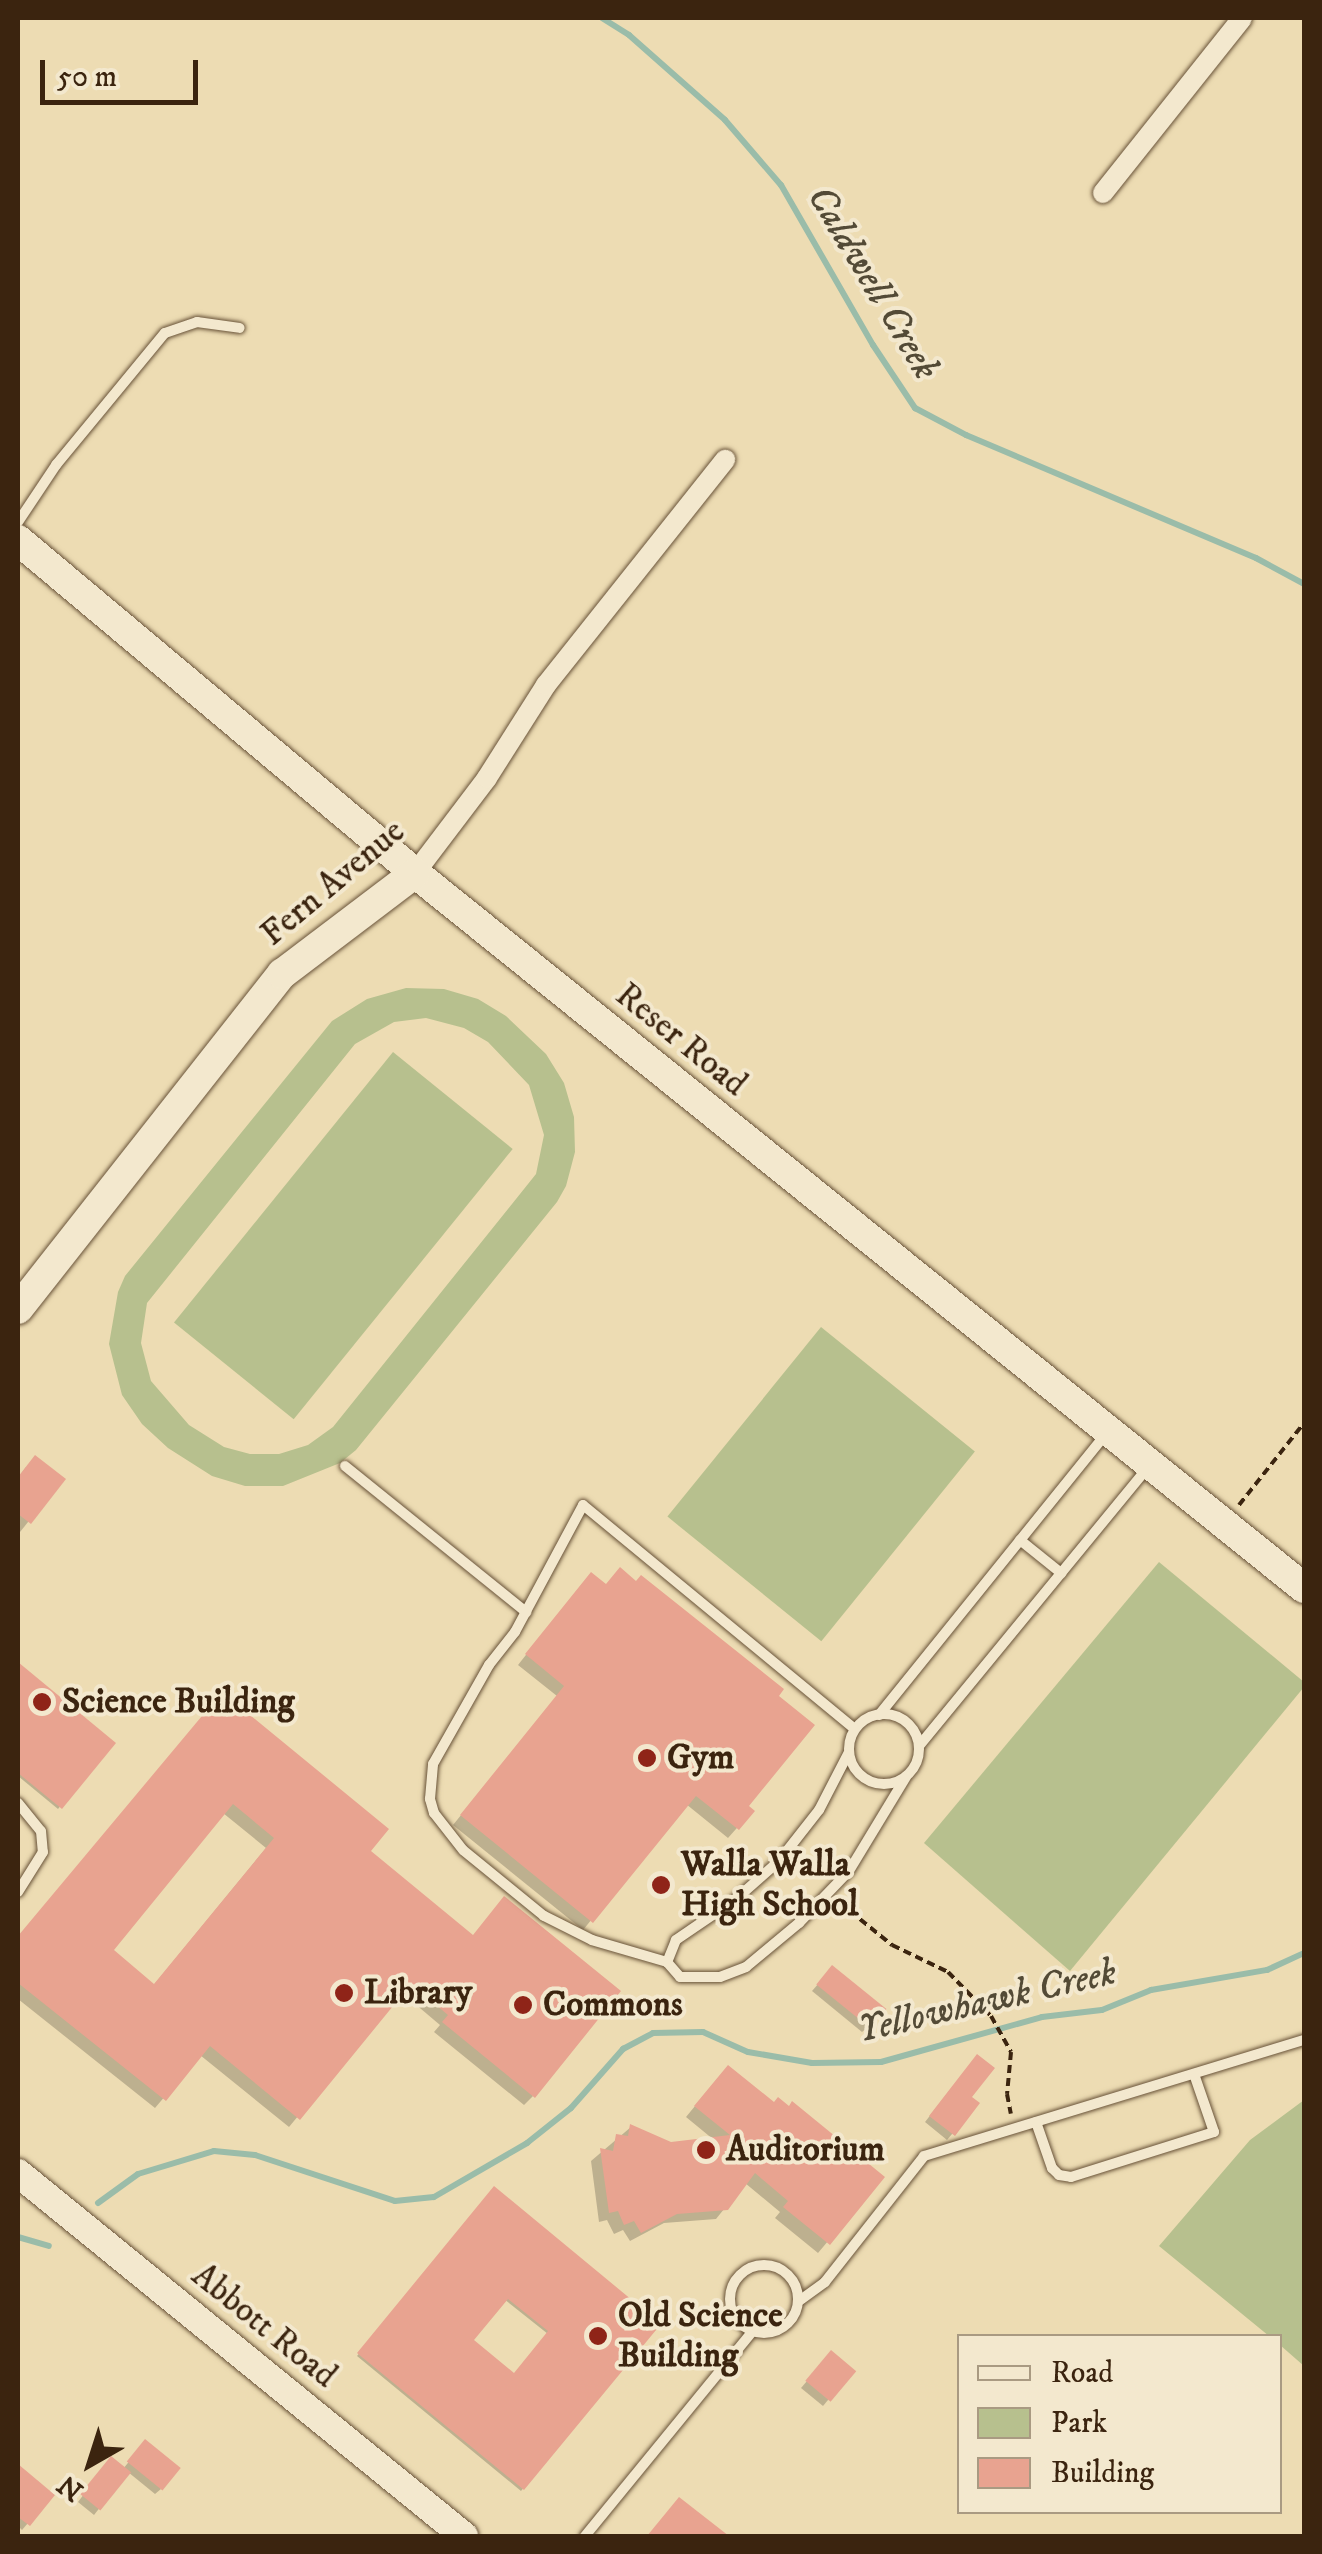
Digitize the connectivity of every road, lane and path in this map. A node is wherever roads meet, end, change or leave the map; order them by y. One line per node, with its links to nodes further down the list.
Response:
1 (1242, 18): 2 (street)
2 (1104, 193)
3 (240, 328): 5 (lane)
4 (725, 460): 7 (street, Fern Avenue)
5 (18, 522)
6 (18, 540): 7 (main road, Reser Road)
7 (415, 873): 8 (main road, Fern Avenue); 10 (main road, Reser Road)
8 (18, 1309)
9 (1304, 1423): 13 (path)
10 (1110, 1429): 11 (main road, Reser Road); 14 (lane)
11 (1152, 1462): 13 (main road, Reser Road); 15 (lane)
12 (345, 1466): 17 (lane)
13 (1224, 1524): 16 (main road, Reser Road)
14 (1020, 1540): 15 (lane); 18 (lane)
15 (1061, 1573): 20 (lane)
16 (1304, 1588)
17 (526, 1612): 19 (lane); 26 (lane)
18 (878, 1715): 19 (lane); 20 (lane)
19 (855, 1729): 21 (lane)
20 (919, 1746): 22 (lane)
21 (849, 1752): 22 (lane); 26 (lane)
22 (906, 1777): 25 (lane)
23 (18, 1803): 24 (lane)
24 (18, 1892)
25 (828, 1894): 26 (lane); 30 (path)
26 (668, 1962)
27 (1304, 2040): 28 (lane)
28 (1194, 2074): 29 (lane); 29 (lane)
29 (1036, 2122): 30 (lane)
30 (1014, 2129): 32 (lane)
31 (18, 2173): 34 (street, Abbott Road)
32 (799, 2301): 33 (lane); 33 (lane)
33 (752, 2332): 35 (lane)
34 (464, 2536)
35 (585, 2536)

